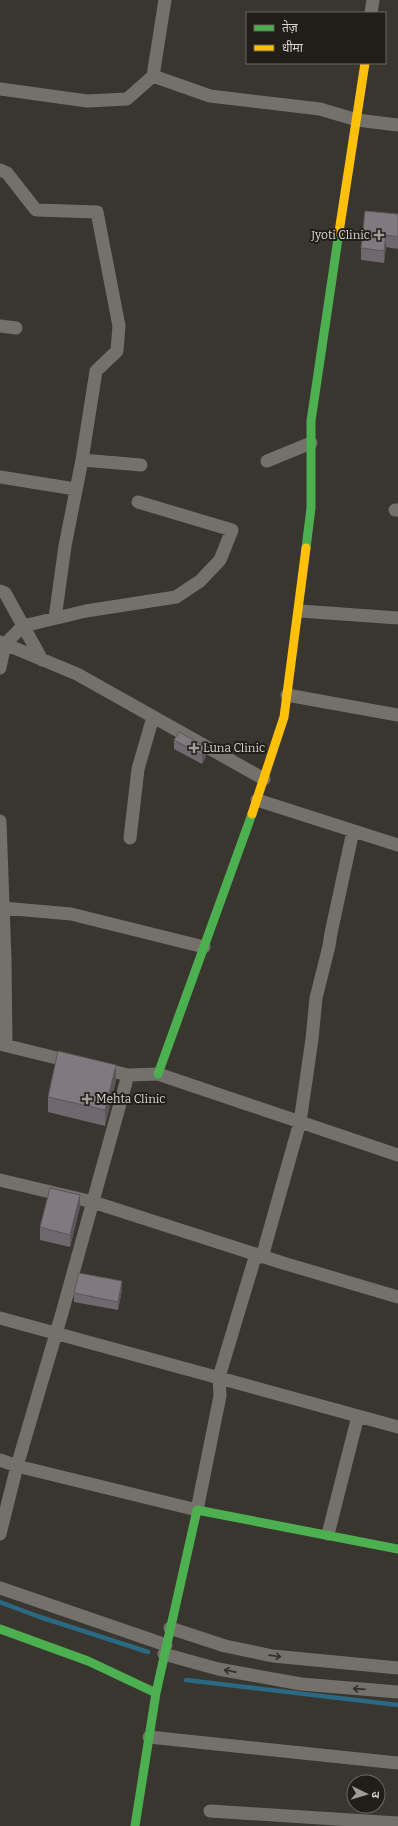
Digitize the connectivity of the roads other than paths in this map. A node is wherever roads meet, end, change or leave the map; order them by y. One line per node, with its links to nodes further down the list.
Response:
1 (165, 0): 5 (street)
2 (372, 0): 3 (street)
3 (371, 12)
4 (365, 64): 7 (main road)
5 (153, 76): 6 (street); 7 (street)
6 (0, 89)
7 (357, 120): 8 (street); 12 (main road)
8 (398, 125)
9 (0, 170): 13 (street)
10 (0, 326): 11 (street)
11 (16, 328)
12 (311, 443): 14 (street); 20 (main road)
13 (82, 460): 15 (street); 17 (street)
14 (267, 461)
15 (141, 465)
16 (0, 477): 17 (street)
17 (75, 489): 21 (street)
18 (138, 502): 21 (street)
19 (0, 591): 23 (street)
20 (300, 610): 22 (street); 27 (main road)
21 (55, 618): 23 (street)
22 (398, 618)
23 (23, 626): 24 (street); 25 (street)
24 (3, 643): 25 (street); 26 (street)
25 (42, 660): 29 (street)
26 (0, 668)
27 (287, 695): 28 (street); 30 (main road)
28 (398, 715)
29 (153, 717): 30 (street); 34 (street)
30 (264, 779): 31 (main road)
31 (257, 800): 33 (street); 38 (main road)
32 (0, 822): 36 (street)
33 (353, 831): 35 (street); 43 (street)
34 (130, 838)
35 (398, 845)
36 (1, 882): 37 (street)
37 (3, 908): 38 (street); 39 (street)
38 (204, 946): 41 (main road)
39 (3, 972): 40 (street)
40 (3, 1044): 42 (street)
41 (158, 1074): 42 (street); 43 (street)
42 (128, 1075): 46 (street)
43 (300, 1122): 44 (street); 47 (street)
44 (398, 1155)
45 (0, 1180): 46 (street)
46 (93, 1202): 47 (street); 50 (street)
47 (259, 1256): 48 (street); 51 (street)
48 (398, 1298)
49 (0, 1318): 50 (street)
50 (56, 1332): 51 (street); 55 (street)
51 (219, 1378): 52 (street); 56 (street)
52 (358, 1416): 53 (street); 58 (street)
53 (398, 1427)
54 (0, 1460): 55 (street)
55 (17, 1466): 56 (street); 57 (street)
56 (197, 1510): 58 (main road); 61 (main road)
57 (0, 1534)
58 (328, 1534): 59 (main road)
59 (398, 1549)
60 (0, 1588): 63 (street)
61 (170, 1628): 63 (main road); 64 (street, one-way to 64)
62 (0, 1629): 66 (main road)
63 (165, 1649): 65 (street, one-way to 63); 66 (main road)
64 (398, 1668)
65 (398, 1692)
66 (156, 1693): 67 (main road)
67 (149, 1737): 68 (street); 71 (main road)
68 (398, 1763)
69 (210, 1811): 70 (street)
70 (398, 1823)
71 (135, 1826)

